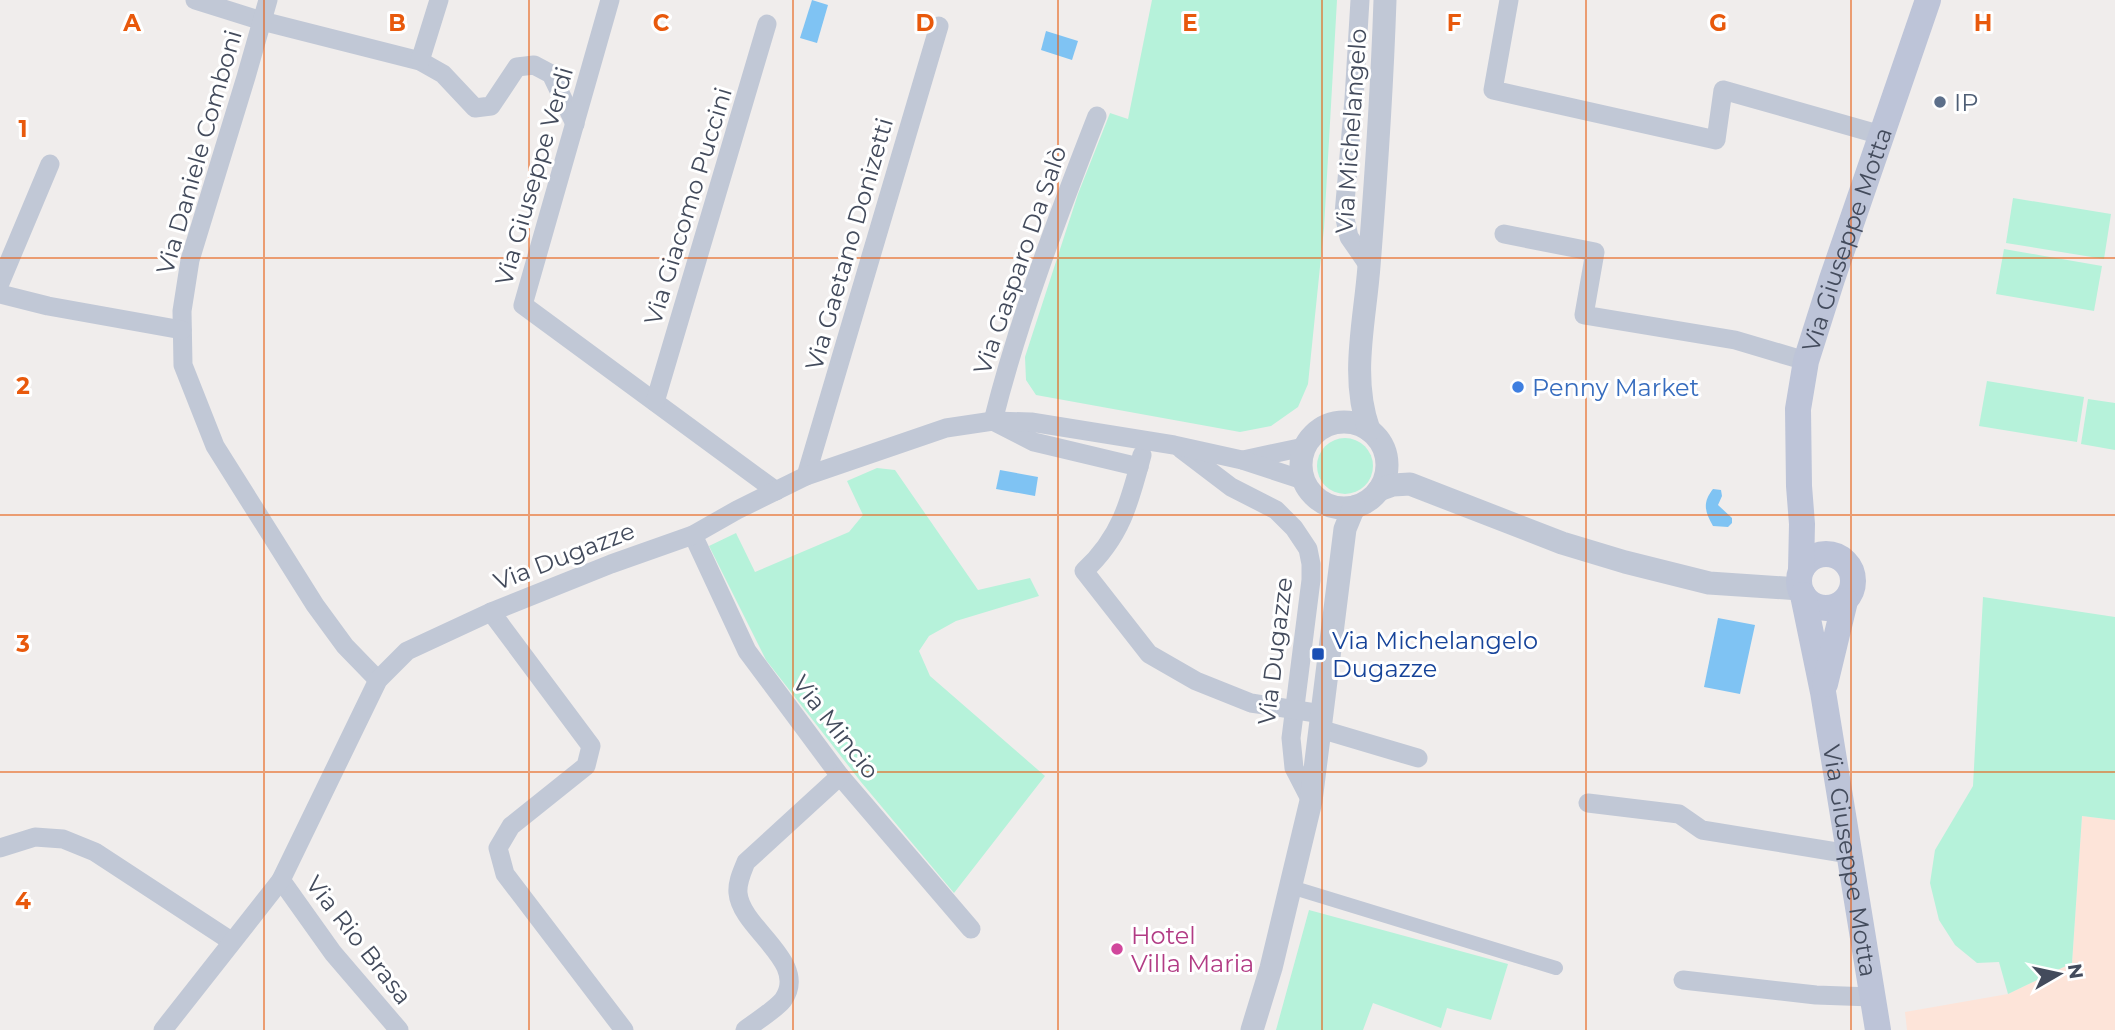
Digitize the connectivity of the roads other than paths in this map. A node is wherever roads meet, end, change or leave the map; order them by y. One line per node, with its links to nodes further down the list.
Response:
1 (195, 0): 9 (street)
2 (268, 0): 9 (street, Via Daniele Comboni)
3 (439, 0): 12 (street)
4 (610, 0): 14 (street, Via Giuseppe Verdi)
5 (1360, 0): 18 (street, Via Michelangelo)
6 (1385, 0): 18 (street, Via Michelangelo)
7 (1509, 0): 15 (street)
8 (1928, 0): 15 (main road, Via Giuseppe Motta)
9 (262, 21): 12 (street); 21 (street, Via Daniele Comboni)
10 (767, 24): 24 (street, Via Giacomo Puccini)
11 (939, 26): 34 (street, Via Gaetano Donizetti)
12 (421, 61): 14 (street)
13 (1097, 116): 25 (street, Via Gasparo Da Salò)
14 (575, 124): 24 (street, Via Giuseppe Verdi)
15 (1881, 135): 22 (main road, Via Giuseppe Motta)
16 (50, 164): 19 (street)
17 (1504, 234): 22 (street)
18 (1369, 266): 23 (street, Via Michelangelo)
19 (0, 283)
20 (0, 294): 21 (street)
21 (183, 330): 48 (street, Via Daniele Comboni)
22 (1806, 361): 36 (main road, Via Giuseppe Motta)
23 (1359, 367): 26 (street, Via Michelangelo); 27 (street, Via Michelangelo)
24 (655, 402): 38 (street, Via Giuseppe Verdi)
25 (993, 421): 28 (street, Via Dugazze); 33 (street); 34 (street, Via Dugazze)
26 (1335, 422): 27 (street); 30 (street)
27 (1369, 430): 31 (street)
28 (1145, 440): 29 (street, Via Dugazze); 33 (street)
29 (1174, 444): 32 (street, Via Dugazze); 50 (street, Via Dugazze)
30 (1304, 447): 32 (street, Via Dugazze); 35 (street)
31 (1385, 455): 37 (street); 39 (street)
32 (1242, 460): 35 (street, Via Dugazze)
33 (1139, 467): 50 (street)
34 (806, 476): 38 (street, Via Dugazze)
35 (1303, 480): 40 (street)
36 (1799, 486): 43 (main road, Via Giuseppe Motta); 45 (main road, Via Giuseppe Motta)
37 (1379, 490): 39 (street); 41 (street)
38 (776, 491): 42 (street, Via Dugazze)
39 (1443, 496): 45 (street)
40 (1325, 504): 41 (street); 44 (street)
41 (1354, 508): 44 (street)
42 (693, 535): 47 (street, Via Dugazze); 53 (street, Via Mincio)
43 (1839, 557): 45 (main road); 46 (main road, Via Giuseppe Motta)
44 (1340, 565): 51 (street)
45 (1801, 582): 46 (main road); 49 (main road, Via Giuseppe Motta)
46 (1845, 601): 49 (main road, Via Giuseppe Motta)
47 (491, 612): 48 (street, Via Dugazze); 67 (street)
48 (378, 680): 58 (street, Via Dugazze)
49 (1823, 692): 57 (main road, Via Giuseppe Motta)
50 (1296, 708): 51 (street); 54 (street, Via Dugazze)
51 (1321, 722): 52 (street); 54 (street)
52 (1418, 758)
53 (840, 776): 60 (street, Via Mincio); 68 (street)
54 (1311, 801): 59 (street)
55 (1588, 803): 57 (street)
56 (0, 848): 61 (street)
57 (1849, 854): 64 (main road, Via Giuseppe Motta)
58 (281, 880): 61 (street, Via Dugazze); 66 (street, Via Rio Brasa)
59 (1291, 887): 62 (street); 69 (street)
60 (971, 929)
61 (231, 942): 65 (street, Via Dugazze)
62 (1556, 968)
63 (1682, 980): 64 (street)
64 (1872, 997): 70 (main road, Via Giuseppe Motta)
65 (163, 1030)
66 (399, 1030)
67 (624, 1030)
68 (745, 1030)
69 (1252, 1030)
70 (1878, 1030)

